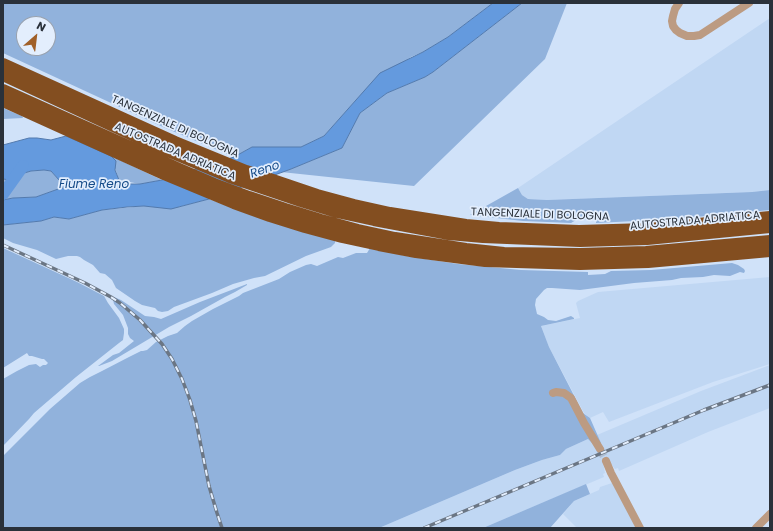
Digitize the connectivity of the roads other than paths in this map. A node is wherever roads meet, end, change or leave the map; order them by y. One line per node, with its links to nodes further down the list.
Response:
1 (679, 3): 2 (street)
2 (749, 3)
3 (3, 64): 6 (highway, TANGENZIALE DI BOLOGNA)
4 (3, 76): 7 (highway, AUTOSTRADA ADRIATICA)
5 (3, 94): 8 (highway, AUTOSTRADA ADRIATICA); 9 (highway)
6 (770, 217)
7 (770, 227)
8 (770, 241)
9 (770, 251)
10 (553, 393): 11 (street)
11 (600, 449)
12 (606, 460): 14 (street)
13 (770, 514): 15 (street)
14 (640, 528)
15 (756, 528)

